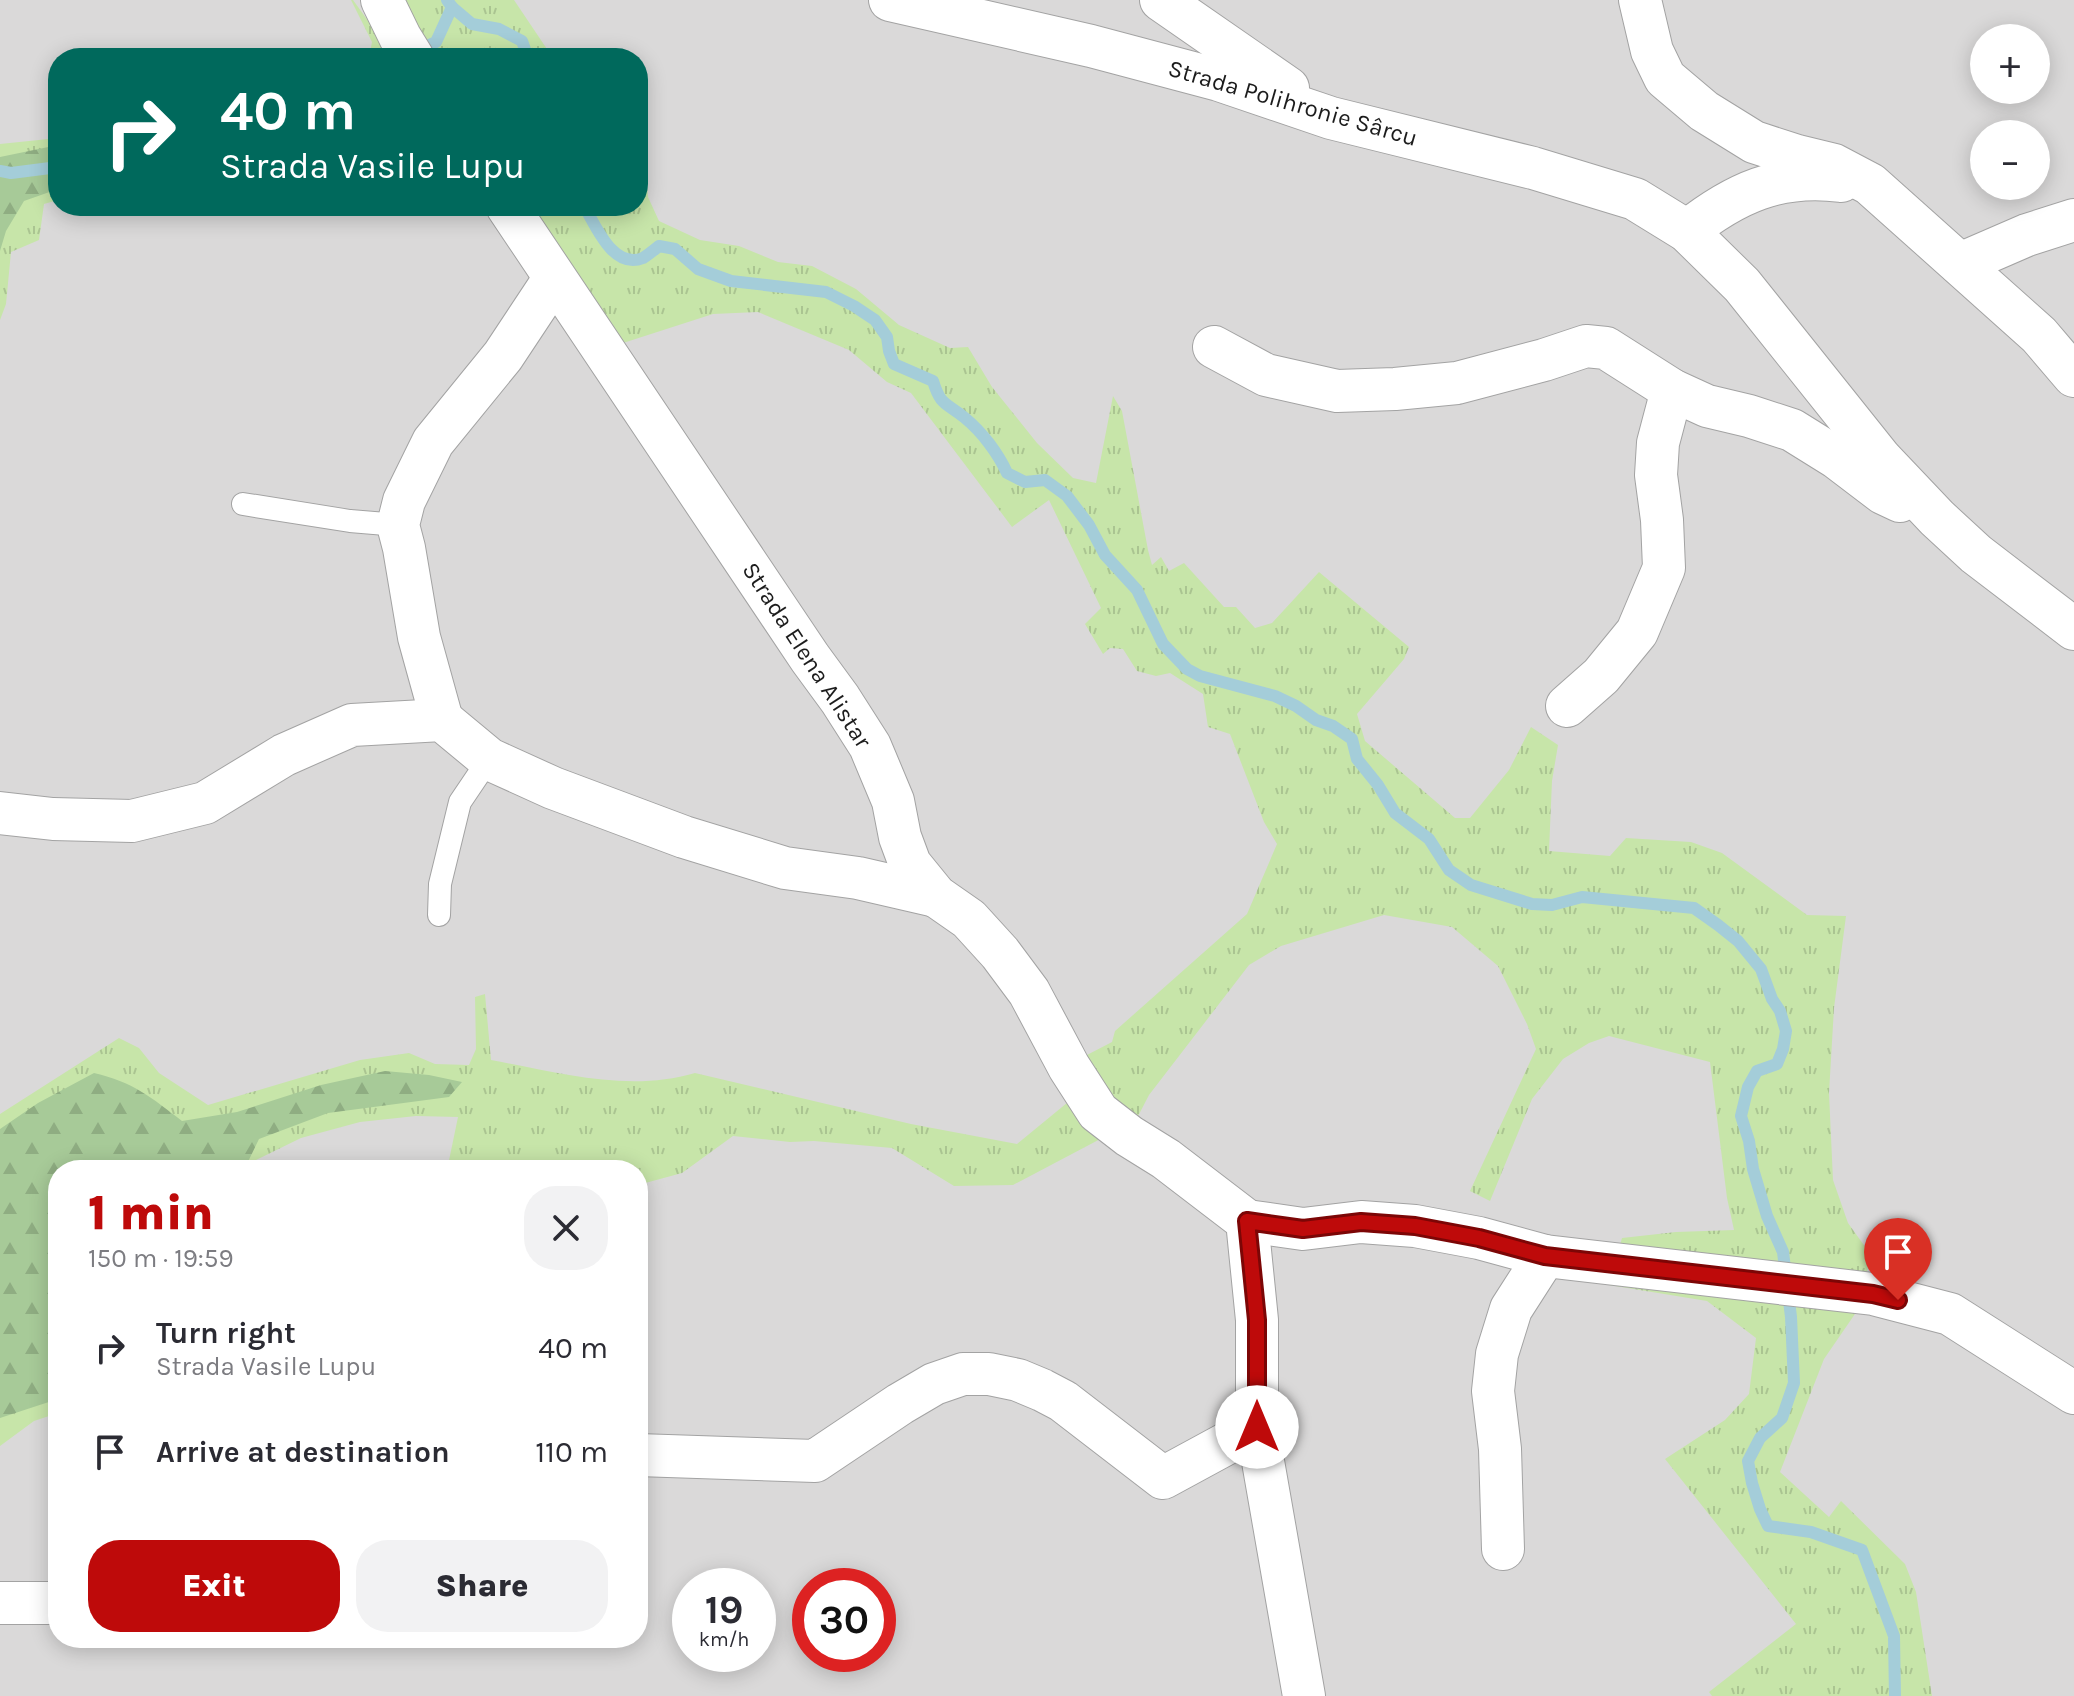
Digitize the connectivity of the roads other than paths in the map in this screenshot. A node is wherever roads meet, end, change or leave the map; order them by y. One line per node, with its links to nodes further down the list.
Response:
1 (890, 0): 4 (street, Strada Polihronie Sârcu)
2 (1161, 0): 4 (street)
3 (1640, 0): 5 (street)
4 (1331, 118): 8 (street, Strada Polihronie Sârcu)
5 (1870, 184): 8 (street); 9 (street)
6 (513, 216): 10 (street, Strada Elena Alistar)
7 (2074, 220): 9 (street)
8 (1687, 231): 15 (street, Strada Polihronie Sârcu)
9 (1960, 264): 12 (street)
10 (554, 279): 16 (street); 22 (street, Strada Elena Alistar)
11 (1214, 347): 13 (street, Strada Polihronie Sârcu)
12 (2074, 376)
13 (1672, 390): 15 (street, Strada Polihronie Sârcu); 18 (street)
14 (243, 504): 16 (lane)
15 (1937, 518): 17 (street, Strada Polihronie Sârcu)
16 (398, 525): 19 (street)
17 (2074, 629)
18 (1567, 706)
19 (442, 720): 20 (street); 21 (street)
20 (489, 759): 22 (street); 23 (lane)
21 (0, 813)
22 (936, 896): 24 (street, Strada Elena Alistar)
23 (439, 915)
24 (1247, 1221): 25 (street); 27 (street)
25 (1545, 1256): 26 (street); 29 (street)
26 (2074, 1393)
27 (1257, 1427): 28 (street); 32 (street)
28 (648, 1455)
29 (1503, 1549)
30 (0, 1603): 31 (street)
31 (48, 1603)
32 (1303, 1695)

